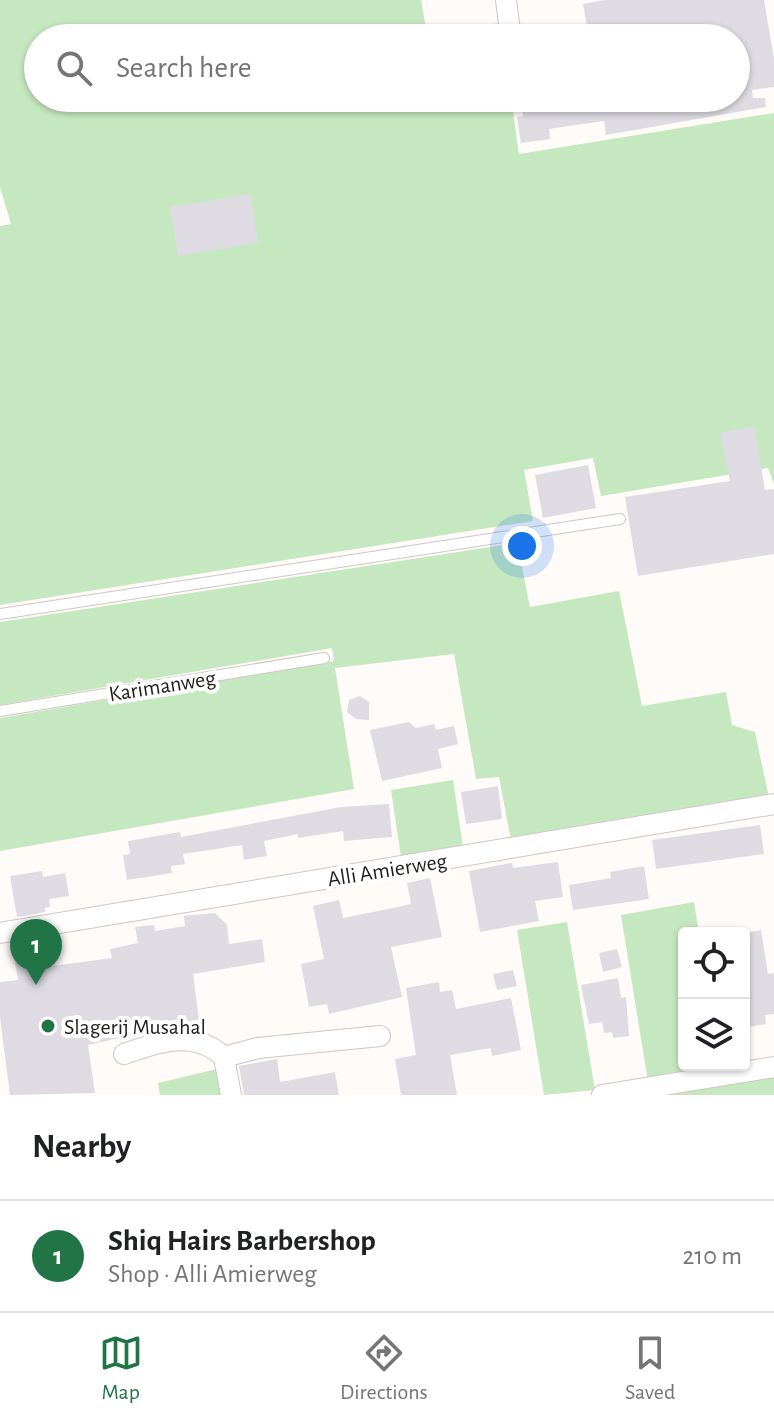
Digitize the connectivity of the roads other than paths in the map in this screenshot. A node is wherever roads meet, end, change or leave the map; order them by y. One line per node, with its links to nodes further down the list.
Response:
1 (506, 0): 2 (street)
2 (509, 24)
3 (620, 519): 4 (lane)
4 (0, 614)
5 (324, 658): 6 (lane, Karimanweg)
6 (0, 711)
7 (774, 804): 8 (street, Alli Amierweg)
8 (0, 933)
9 (380, 1036): 11 (street)
10 (124, 1054): 11 (street)
11 (224, 1057): 13 (street)
12 (774, 1067): 14 (street)
13 (231, 1095)
14 (602, 1095)

